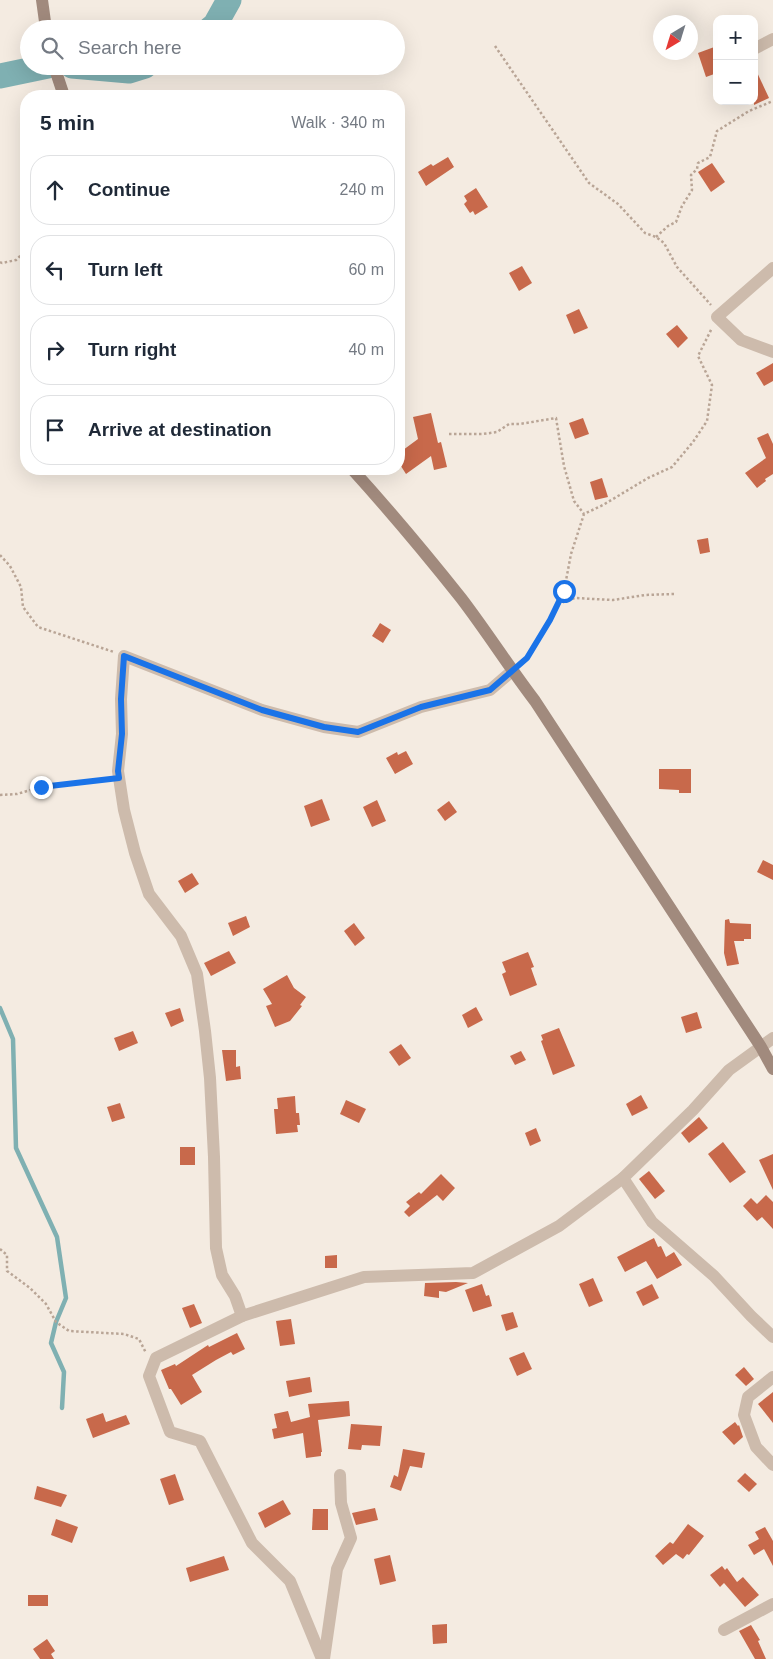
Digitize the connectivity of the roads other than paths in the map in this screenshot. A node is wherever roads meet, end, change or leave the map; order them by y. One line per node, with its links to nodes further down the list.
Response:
1 (42, 0): 2 (street)
2 (45, 20)
3 (773, 39): 4 (street)
4 (758, 47)
5 (57, 75): 6 (street)
6 (62, 90)
7 (773, 268): 8 (street)
8 (773, 352)
9 (358, 475): 10 (street)
10 (512, 671): 12 (street); 15 (street)
11 (773, 1038): 12 (street)
12 (762, 1047): 13 (street); 14 (street)
13 (773, 1068)
14 (623, 1178): 15 (street); 16 (street)
15 (242, 1316): 22 (street)
16 (773, 1337)
17 (773, 1376): 18 (street)
18 (773, 1465)
19 (340, 1475): 22 (street)
20 (773, 1604): 21 (street)
21 (724, 1630)
22 (323, 1659)

